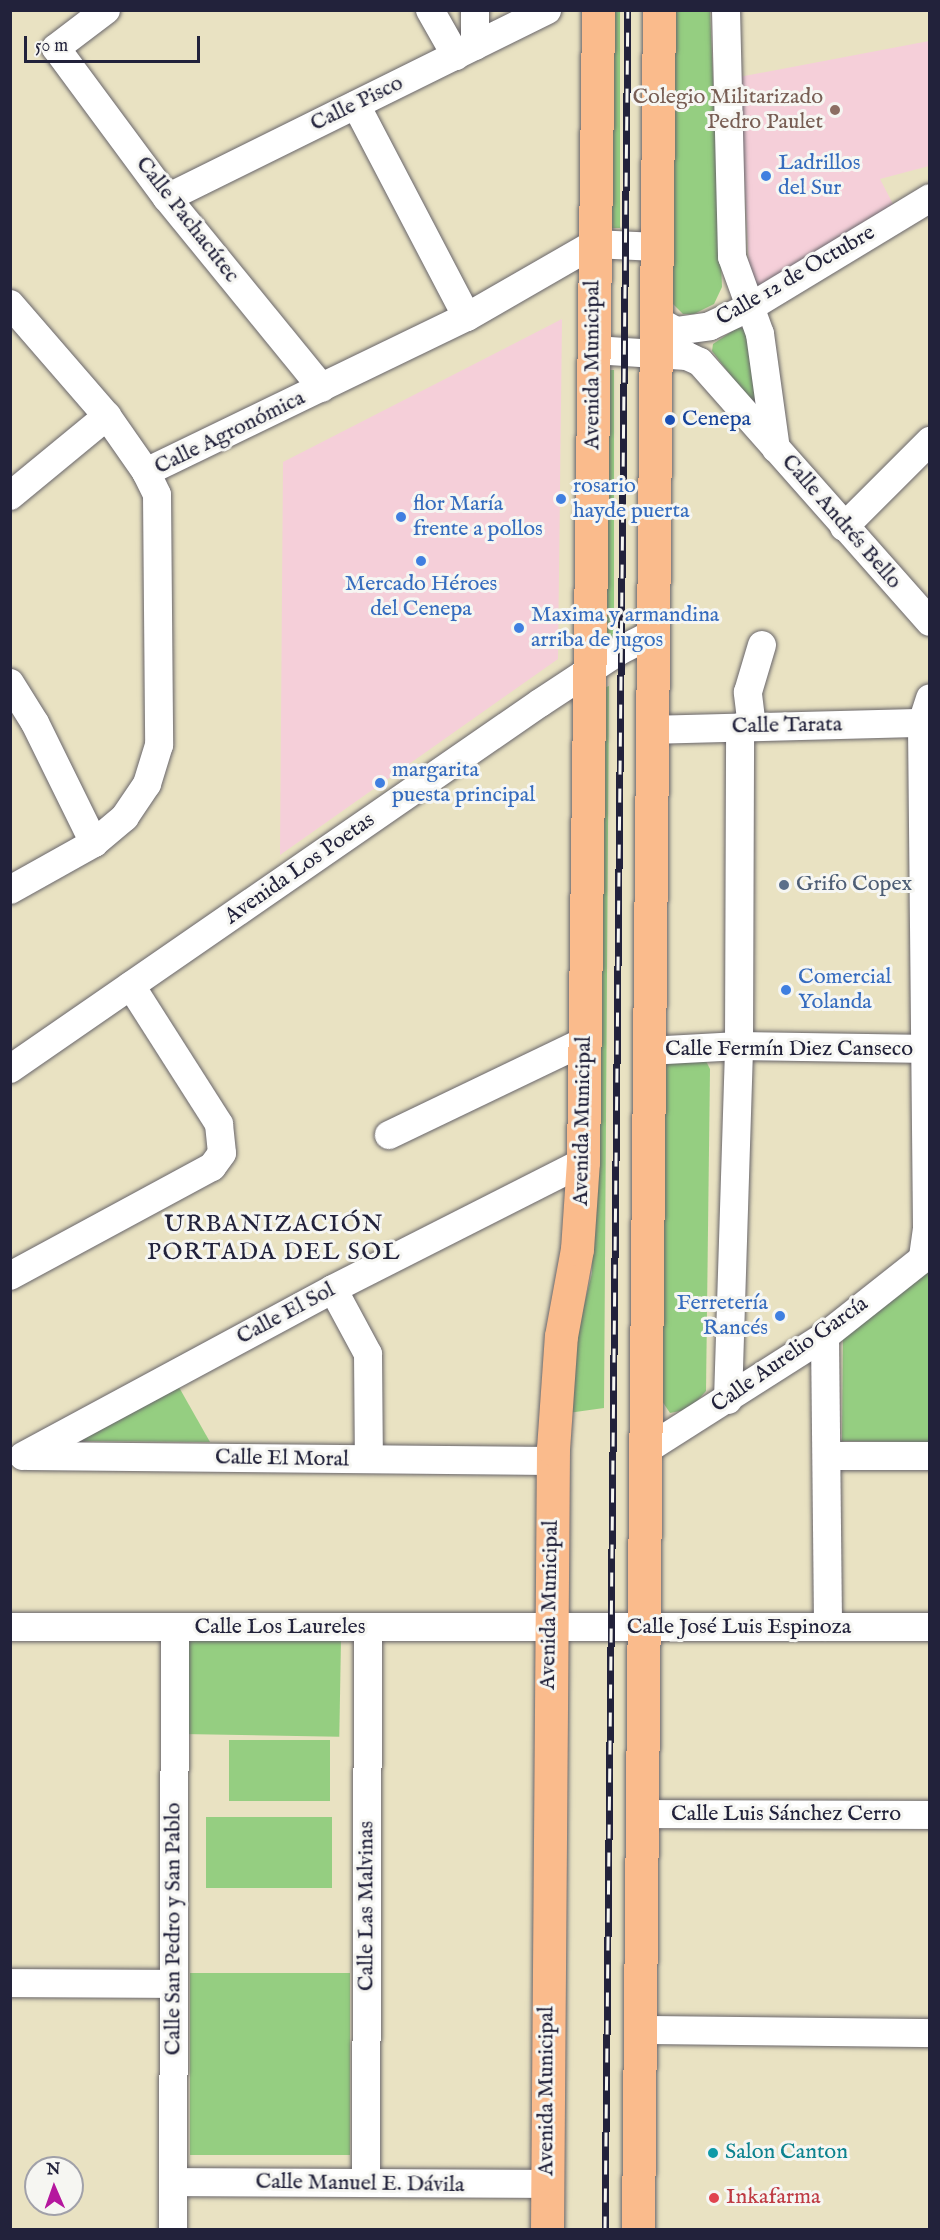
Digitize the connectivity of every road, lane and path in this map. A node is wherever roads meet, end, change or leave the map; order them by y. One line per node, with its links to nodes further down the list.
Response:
1 (106, 10): 10 (street, Calle Pachacútec)
2 (430, 10): 8 (street)
3 (475, 10): 8 (street)
4 (547, 10): 8 (street, Calle Pisco)
5 (598, 10): 12 (main road, Avenida Municipal)
6 (659, 10): 13 (main road)
7 (726, 10): 15 (street)
8 (465, 51): 9 (street, Calle Pisco)
9 (356, 105): 10 (street, Calle Pisco); 16 (street)
10 (167, 198): 20 (street, Calle Pachacútec)
11 (930, 198): 15 (street, Calle 12 de Octubre)
12 (594, 244): 13 (street); 16 (street, Calle Agronómica); 18 (main road, Avenida Municipal)
13 (657, 247): 17 (main road)
14 (10, 304): 21 (street)
15 (752, 306): 17 (street, Calle 12 de Octubre); 23 (street, Calle Andrés Bello)
16 (467, 317): 20 (street, Calle Agronómica)
17 (658, 321): 19 (main road)
18 (594, 350): 19 (street, Calle Andrés Bello); 30 (main road, Avenida Municipal)
19 (658, 355): 23 (street, Calle Andrés Bello); 28 (main road)
20 (322, 388): 24 (street, Calle Agronómica)
21 (107, 416): 24 (street); 25 (street)
22 (930, 441): 26 (street)
23 (776, 449): 26 (street, Calle Andrés Bello)
24 (146, 472): 35 (street, Calle Agronómica)
25 (10, 496)
26 (844, 527): 27 (street, Calle Andrés Bello)
27 (930, 622)
28 (653, 634): 30 (street, Avenida Los Poetas); 34 (main road)
29 (762, 645): 33 (street)
30 (589, 671): 38 (street, Avenida Los Poetas); 39 (main road, Avenida Municipal)
31 (10, 683): 35 (street)
32 (926, 711): 33 (street, Calle Tarata); 36 (street)
33 (746, 727): 34 (street, Calle Tarata); 40 (street)
34 (652, 730): 42 (main road)
35 (94, 843): 37 (street, Calle Agronómica)
36 (927, 871): 41 (street)
37 (10, 890)
38 (131, 986): 43 (street, Avenida Los Poetas); 47 (street)
39 (585, 1041): 44 (street); 45 (main road, Avenida Municipal)
40 (739, 1046): 41 (street, Calle Fermín Diez Canseco); 42 (street, Calle Fermín Diez Canseco); 50 (street)
41 (928, 1049): 46 (street)
42 (648, 1051): 51 (main road)
43 (10, 1069)
44 (389, 1135)
45 (583, 1162): 48 (street, Calle El Sol); 56 (main road, Avenida Municipal)
46 (927, 1255): 49 (street, Calle Aurelio García)
47 (10, 1276)
48 (333, 1289): 52 (street, Calle El Sol); 55 (street)
49 (825, 1336): 50 (street, Calle Aurelio García); 53 (street)
50 (728, 1400): 51 (street, Calle Aurelio García)
51 (646, 1450): 62 (main road)
52 (17, 1456): 55 (street, Calle El Moral)
53 (827, 1456): 54 (street); 58 (street)
54 (930, 1456)
55 (369, 1459): 56 (street, Calle El Moral)
56 (553, 1461): 63 (main road, Avenida Municipal)
57 (10, 1627): 60 (street, Calle Los Laureles)
58 (828, 1627): 59 (street, Calle José Luis Espinoza); 62 (street, Calle José Luis Espinoza)
59 (930, 1627)
60 (175, 1628): 61 (street, Calle Los Laureles); 67 (street, Calle San Pedro y San Pablo)
61 (368, 1628): 63 (street, Calle Los Laureles); 71 (street, Calle Las Malvinas)
62 (643, 1628): 63 (street, Calle José Luis Espinoza); 64 (main road)
63 (549, 1629): 72 (main road, Avenida Municipal)
64 (642, 1814): 65 (street, Calle Luis Sánchez Cerro); 68 (main road)
65 (930, 1815)
66 (10, 1983): 67 (street)
67 (174, 1984): 70 (street, Calle San Pedro y San Pablo)
68 (641, 2030): 69 (street); 75 (main road)
69 (930, 2032)
70 (174, 2182): 71 (street, Calle Manuel E. Dávila); 73 (street, Calle San Pedro y San Pablo)
71 (366, 2183): 72 (street, Calle Manuel E. Dávila)
72 (546, 2184): 74 (main road, Avenida Municipal)
73 (173, 2229)
74 (547, 2229)
75 (638, 2229)

